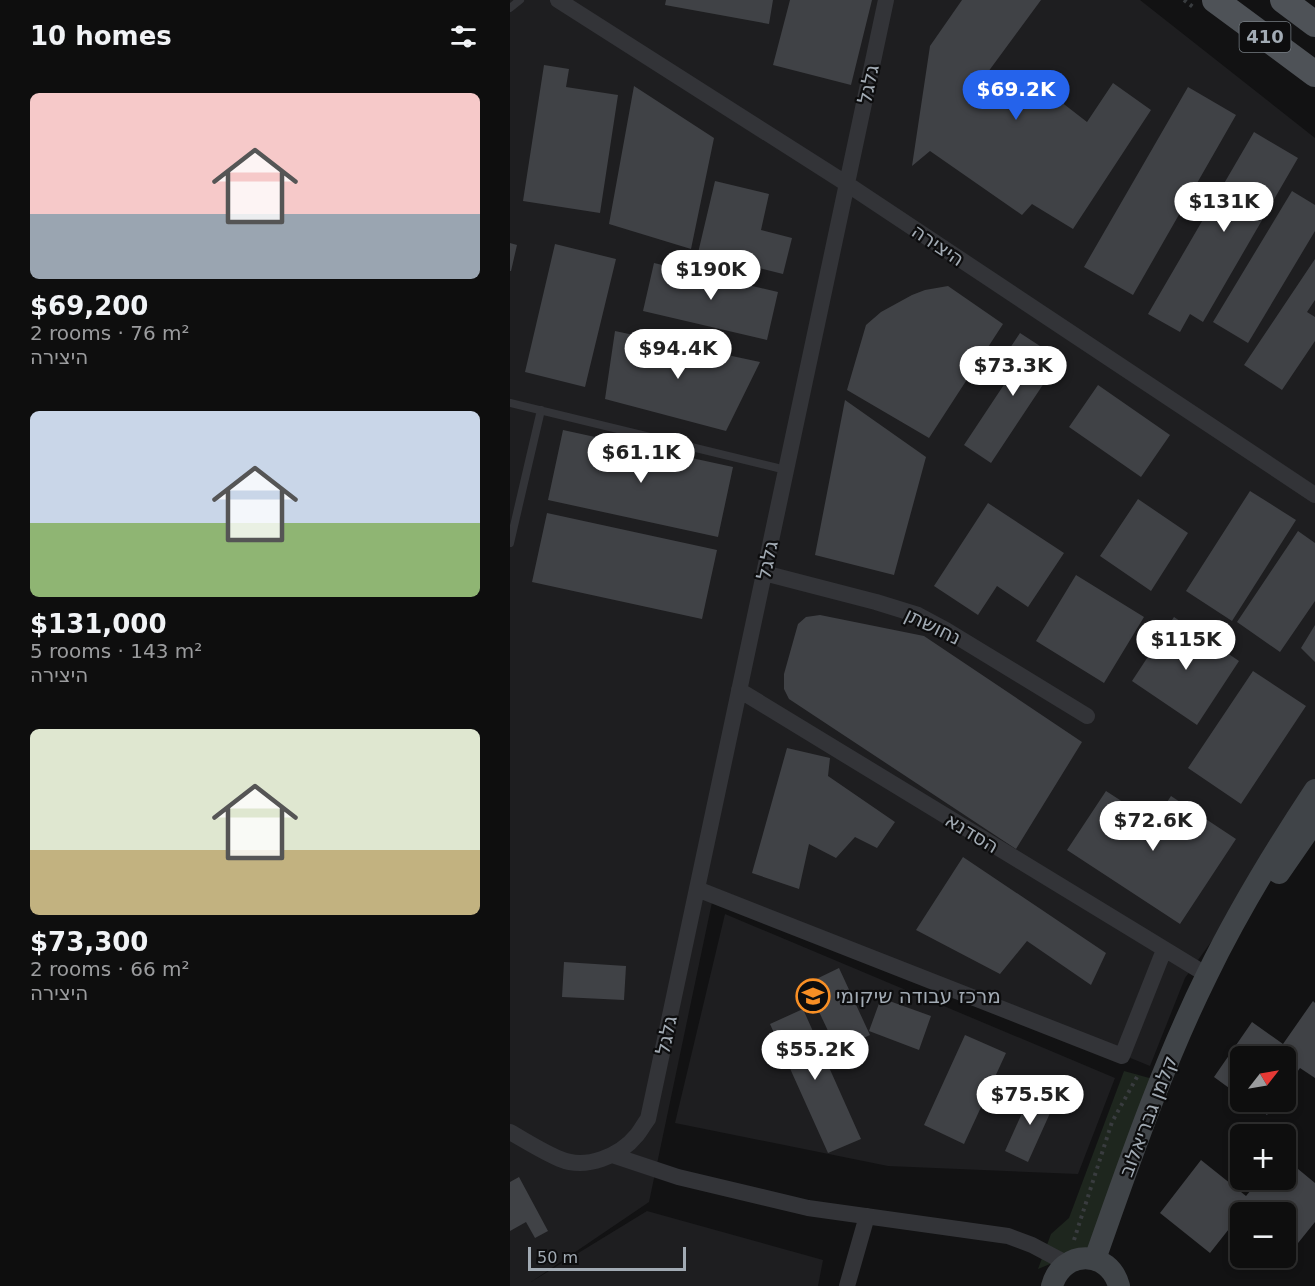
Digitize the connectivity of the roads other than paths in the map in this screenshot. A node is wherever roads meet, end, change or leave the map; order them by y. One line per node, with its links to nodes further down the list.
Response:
1 (520, 0): 6 (lane)
2 (558, 0): 9 (street, היצירה)
3 (886, 0): 9 (street, גלגל)
4 (1215, 0): 8 (main road, 410)
5 (1283, 0): 7 (main road, 410)
6 (510, 8)
7 (1315, 24)
8 (1315, 74)
9 (847, 184): 12 (street, גלגל); 13 (street, היצירה)
10 (510, 402): 11 (lane)
11 (541, 410): 12 (lane); 14 (lane)
12 (786, 470): 15 (street, גלגל)
13 (1315, 495)
14 (510, 543)
15 (764, 573): 16 (street, גלגל); 17 (street, נחושתן)
16 (739, 690): 20 (street, גלגל); 21 (street, הסדנא)
17 (1087, 716)
18 (1315, 790): 22 (street, קלמן גבריאלוב)
19 (1315, 821): 22 (street, קלמן גבריאלוב)
20 (697, 889): 21 (street); 24 (street, גלגל)
21 (1164, 950): 22 (street, הסדנא)
22 (1207, 975): 26 (street, קלמן גבריאלוב)
23 (510, 1132): 24 (street)
24 (612, 1155): 25 (street)
25 (867, 1216): 27 (street); 28 (street)
26 (1095, 1259): 27 (street); 30 (street)
27 (1066, 1263): 29 (street)
28 (847, 1286)
29 (1052, 1286)
30 (1119, 1286)

